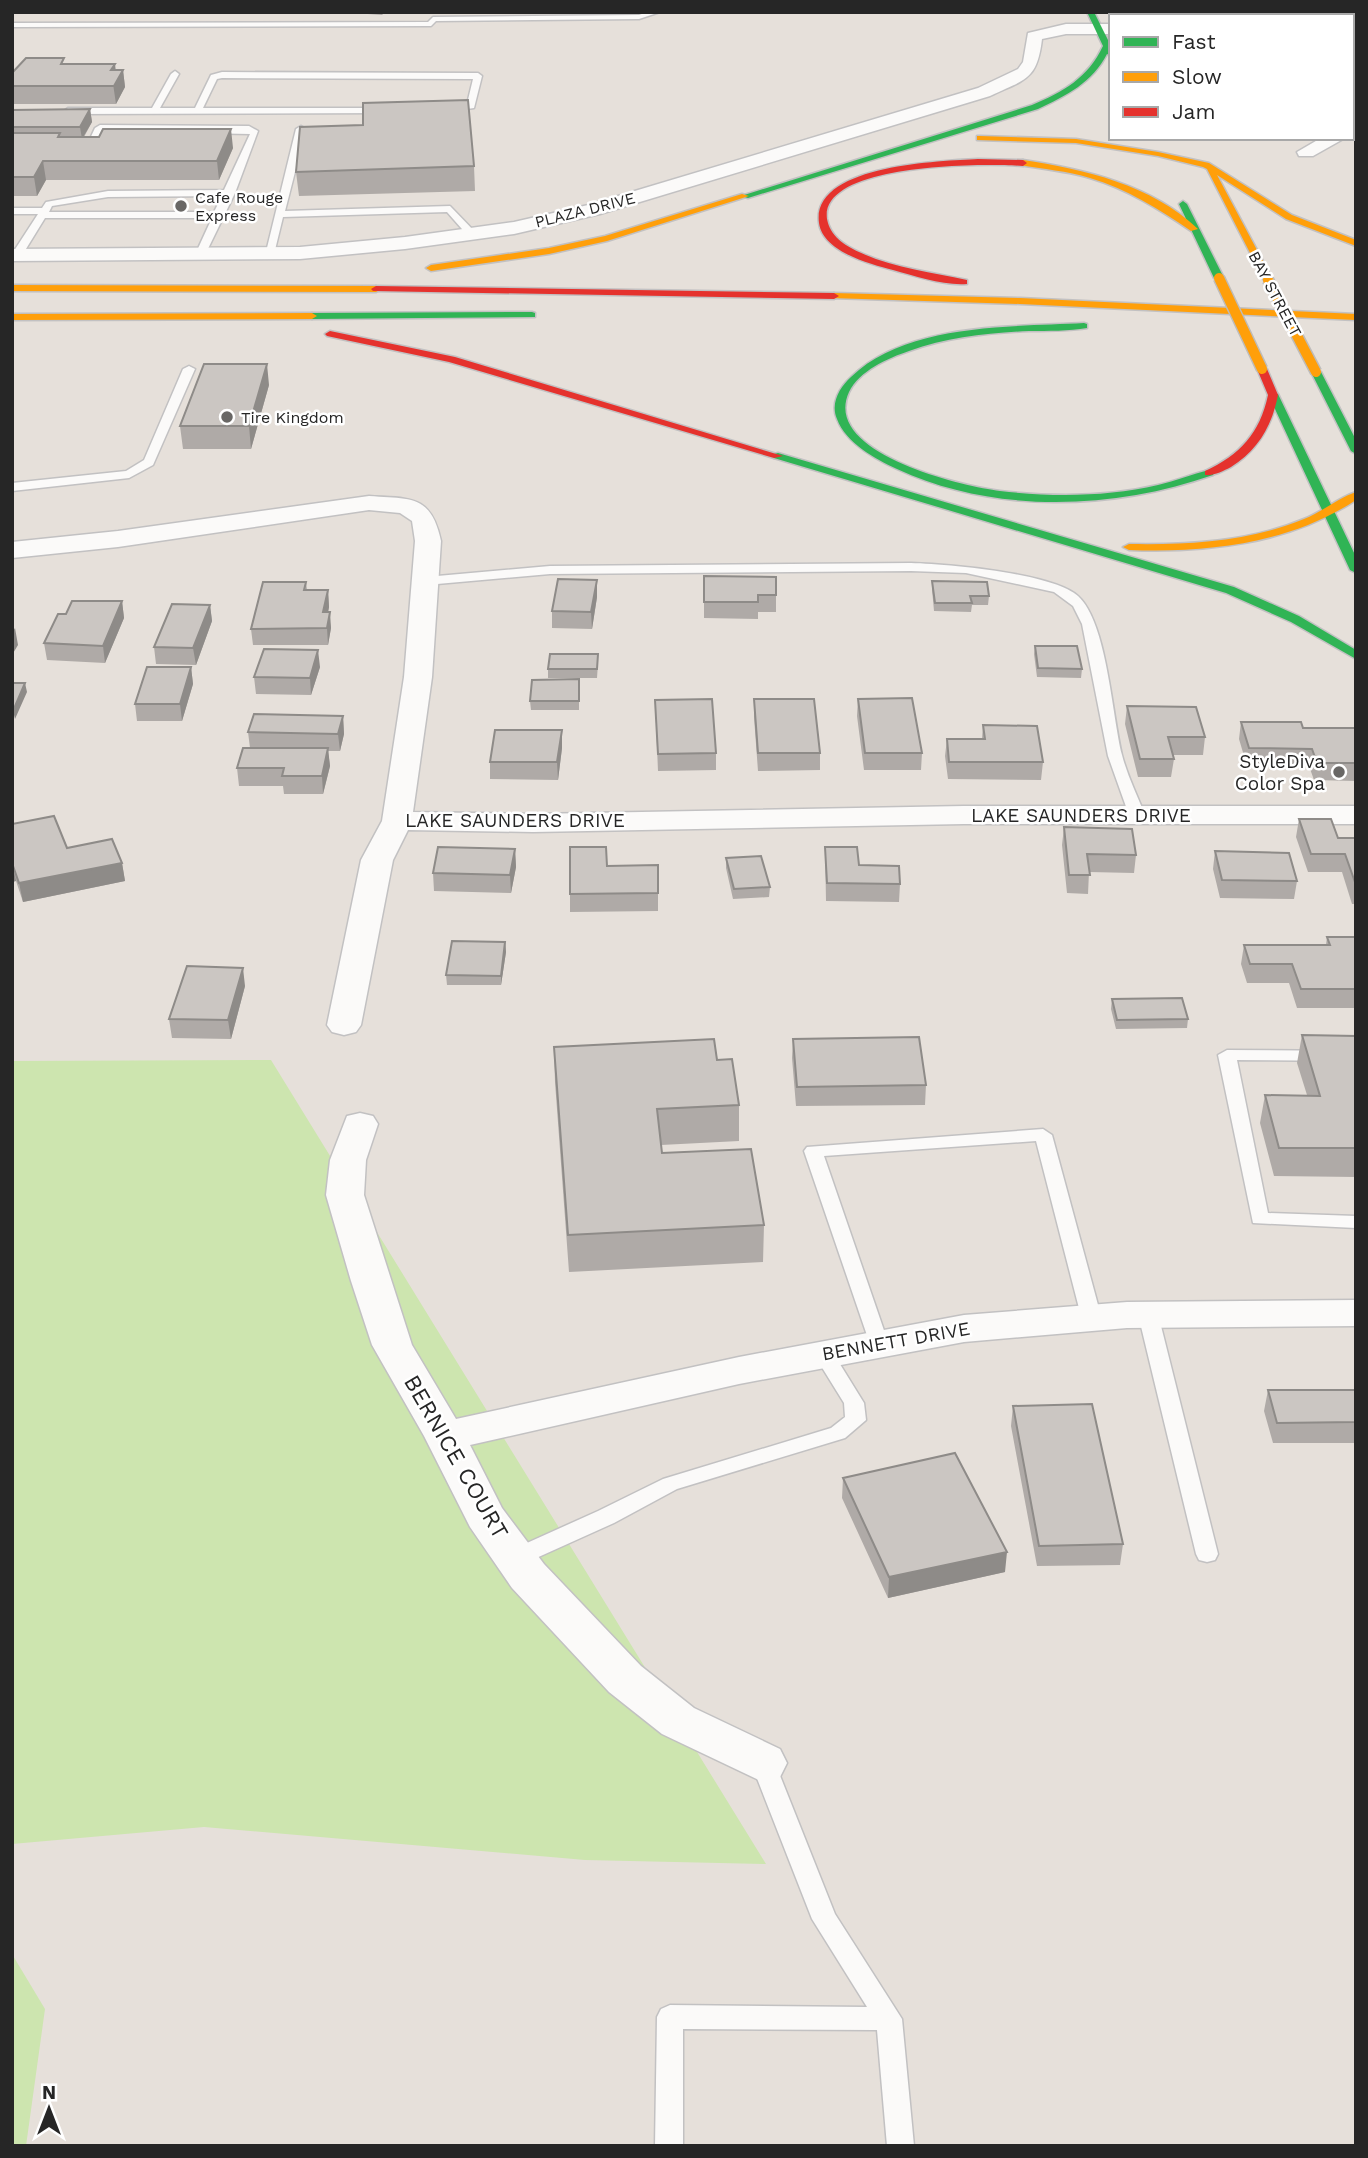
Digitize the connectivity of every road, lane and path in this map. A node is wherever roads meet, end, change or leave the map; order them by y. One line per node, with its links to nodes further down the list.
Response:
1 (656, 12): 2 (lane)
2 (434, 16): 3 (lane)
3 (12, 25)
4 (1103, 34): 18 (main road); 28 (street, PLAZA DRIVE)
5 (175, 75): 8 (lane)
6 (432, 109): 9 (lane)
7 (110, 110): 8 (lane); 11 (lane); 12 (lane)
8 (155, 110): 9 (lane)
9 (198, 110): 10 (lane)
10 (404, 110)
11 (54, 111)
12 (100, 128): 16 (lane); 22 (lane)
13 (301, 129): 25 (lane)
14 (1152, 140): 20 (main road)
15 (1332, 140): 19 (street)
16 (68, 147)
17 (1197, 147): 21 (main road, BAY STREET)
18 (905, 148): 20 (main road); 33 (main road)
19 (1306, 152)
20 (1158, 154): 21 (main road); 27 (main road)
21 (1206, 165): 29 (main road); 47 (main road, BAY STREET, bridge)
22 (230, 193): 24 (lane); 26 (lane)
23 (12, 211): 24 (lane)
24 (43, 213): 26 (lane); 31 (lane)
25 (279, 214): 28 (lane); 30 (lane)
26 (219, 215): 32 (lane)
27 (1194, 229): 37 (main road); 46 (main road, bridge)
28 (472, 235): 30 (street, PLAZA DRIVE)
29 (1356, 243)
30 (269, 254): 32 (street, PLAZA DRIVE)
31 (15, 255): 32 (street, PLAZA DRIVE)
32 (200, 255)
33 (420, 270)
34 (395, 273): 36 (main road)
35 (12, 288): 36 (main road)
36 (188, 288): 37 (main road)
37 (1150, 307): 41 (main road)
38 (547, 315): 40 (main road)
39 (12, 317): 40 (main road)
40 (178, 317): 51 (main road)
41 (1356, 317)
42 (952, 320): 46 (main road)
43 (1227, 331): 44 (main road)
44 (1311, 335)
45 (189, 369): 48 (lane)
46 (1273, 394): 50 (main road)
47 (1356, 452)
48 (12, 487)
49 (1356, 495): 50 (main road)
50 (1328, 512): 51 (main road); 53 (main road)
51 (1037, 532): 55 (main road)
52 (12, 550): 54 (street, LAKE SAUNDERS DRIVE)
53 (1356, 570)
54 (426, 581): 56 (lane); 58 (street, LAKE SAUNDERS DRIVE)
55 (1356, 655)
56 (1137, 815): 57 (street, LAKE SAUNDERS DRIVE); 58 (street, LAKE SAUNDERS DRIVE)
57 (1356, 815)
58 (397, 821): 59 (street)
59 (344, 1025)
60 (1356, 1056): 62 (lane)
61 (360, 1124): 68 (street, BERNICE COURT)
62 (1356, 1222)
63 (1356, 1312): 64 (street, BENNETT DRIVE)
64 (1148, 1314): 65 (street, BENNETT DRIVE); 69 (lane)
65 (1091, 1316): 66 (street, BENNETT DRIVE); 66 (lane)
66 (878, 1342): 67 (street, BENNETT DRIVE)
67 (823, 1353): 68 (street, BENNETT DRIVE); 70 (lane)
68 (445, 1436): 70 (street, BERNICE COURT)
69 (1207, 1554)
70 (515, 1558): 71 (street, BERNICE COURT)
71 (763, 1763): 72 (lane)
72 (889, 2019): 73 (lane); 74 (lane)
73 (669, 2146)
74 (901, 2146)

